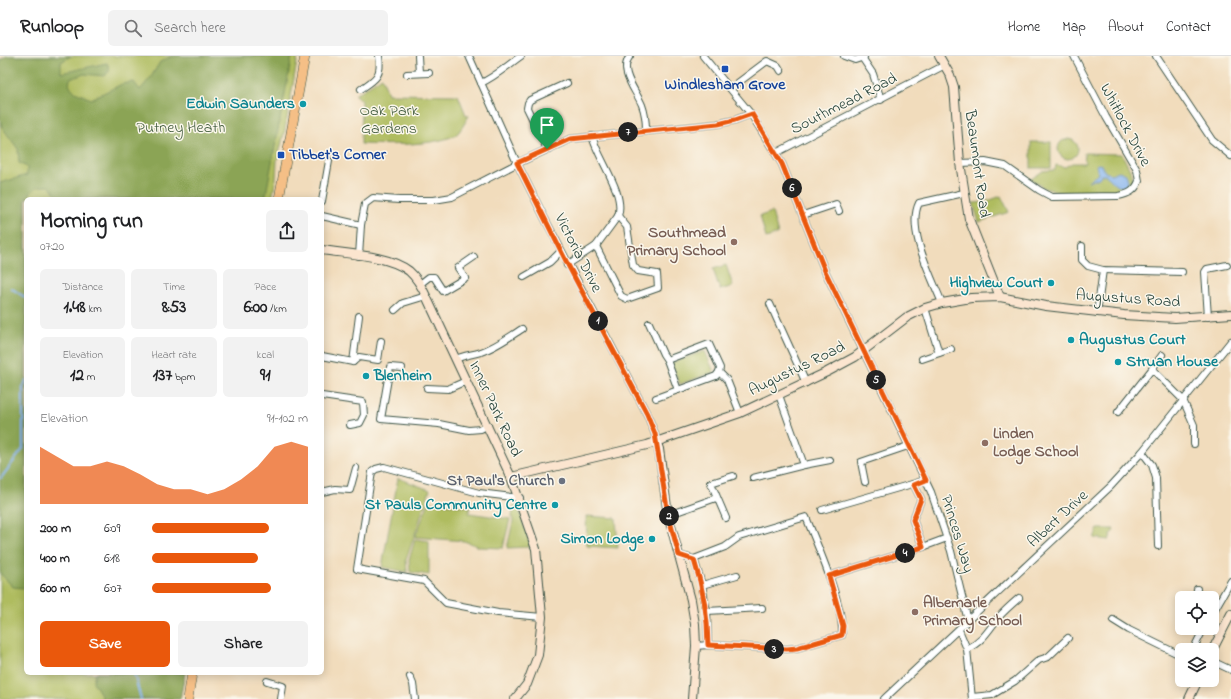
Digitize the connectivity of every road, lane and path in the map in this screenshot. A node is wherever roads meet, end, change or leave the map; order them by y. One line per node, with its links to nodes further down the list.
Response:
1 (305, 56): 34 (main road)
2 (379, 56): 22 (street)
3 (418, 56): 16 (street)
4 (469, 56): 19 (street, Victoria Drive)
5 (521, 56): 19 (street)
6 (630, 56): 25 (street)
7 (703, 56): 21 (street, Princes Way)
8 (844, 56): 12 (street)
9 (939, 56): 14 (street, Beaumont Road)
10 (1074, 56): 32 (street, Whitlock Drive)
11 (1156, 56): 29 (street)
12 (864, 57): 23 (street)
13 (765, 58): 15 (street); 21 (street)
14 (945, 65): 23 (street, Southmead Road); 32 (street, Beaumont Road)
15 (781, 71)
16 (419, 73): 17 (street); 18 (street)
17 (428, 73)
18 (407, 74)
19 (481, 83): 31 (street, Victoria Drive)
20 (567, 83): 27 (street)
21 (731, 88): 24 (street, Princes Way)
22 (361, 89)
23 (881, 100): 28 (street, Southmead Road)
24 (752, 114): 25 (street); 28 (street, Princes Way)
25 (646, 130): 26 (street)
26 (592, 136): 27 (street); 39 (street)
27 (547, 149): 31 (street)
28 (776, 153): 37 (street, Princes Way)
29 (1231, 156)
30 (329, 161): 35 (street)
31 (517, 163): 40 (street); 44 (street, Victoria Drive)
32 (960, 163): 33 (street, Beaumont Road)
33 (964, 193): 54 (street, Beaumont Road); 55 (street)
34 (279, 197)
35 (323, 197)
36 (839, 210): 37 (street)
37 (803, 215): 68 (street, Princes Way)
38 (324, 216): 40 (street)
39 (618, 216): 41 (street); 41 (street)
40 (361, 225): 45 (street)
41 (596, 246): 47 (street)
42 (1082, 246): 49 (street)
43 (324, 250): 45 (street, Inner Park Road)
44 (561, 251): 47 (street, Victoria Drive); 51 (street)
45 (359, 256): 52 (street, Inner Park Road)
46 (474, 257): 52 (street)
47 (568, 265): 91 (street, Victoria Drive)
48 (1227, 265): 62 (street)
49 (1103, 270): 50 (street); 59 (street)
50 (1182, 272)
51 (524, 277)
52 (420, 284): 53 (street, Inner Park Road)
53 (426, 296): 58 (street); 72 (street, Inner Park Road)
54 (1000, 297): 55 (street, Augustus Road); 59 (street, Augustus Road)
55 (942, 303): 57 (street, Augustus Road)
56 (770, 304): 80 (street)
57 (925, 308): 68 (street, Augustus Road); 69 (street)
58 (394, 310)
59 (1097, 313): 62 (street, Augustus Road)
60 (1231, 314): 62 (street, Augustus Road)
61 (359, 316): 75 (street)
62 (1208, 316)
63 (649, 323): 74 (street)
64 (522, 329): 72 (street)
65 (381, 341): 75 (street)
66 (1231, 341): 86 (street, Albert Drive)
67 (951, 349): 69 (street)
68 (862, 351): 80 (street, Augustus Road); 93 (street, Princes Way)
69 (939, 353): 73 (street)
70 (1162, 355): 77 (street)
71 (324, 356): 75 (street)
72 (456, 359): 79 (street, Inner Park Road)
73 (922, 359)
74 (667, 360): 78 (street); 82 (street)
75 (353, 362)
76 (402, 368): 90 (street)
77 (1152, 369): 86 (street); 87 (street)
78 (719, 372): 82 (street); 88 (street)
79 (466, 381): 81 (street); 90 (street, Inner Park Road)
80 (806, 383): 84 (street, Augustus Road)
81 (427, 388)
82 (678, 390): 85 (street)
83 (324, 396): 89 (street)
84 (779, 396): 88 (street, Augustus Road); 96 (street)
85 (656, 398)
86 (1183, 400): 92 (street); 94 (street, Albert Drive)
87 (1118, 412)
88 (740, 413): 91 (street, Augustus Road)
89 (350, 425)
90 (488, 425): 99 (street, Inner Park Road)
91 (656, 441): 99 (street, Augustus Road); 108 (street, Victoria Drive)
92 (1194, 444)
93 (908, 446): 101 (street, Princes Way); 102 (street)
94 (1142, 452): 111 (street); 126 (street, Albert Drive)
95 (830, 460): 96 (street)
96 (804, 465): 100 (street)
97 (356, 468): 104 (street)
98 (732, 476): 106 (street)
99 (511, 477): 105 (street, Inner Park Road)
100 (753, 478)
101 (926, 480): 103 (street); 110 (street, Princes Way)
102 (865, 482)
103 (914, 485): 107 (street); 112 (street)
104 (324, 492)
105 (520, 498): 124 (street, Inner Park Road); 124 (street)
106 (716, 498): 108 (street); 109 (street)
107 (822, 510)
108 (668, 514): 113 (street, Victoria Drive)
109 (726, 518)
110 (947, 538): 112 (street); 126 (street, Princes Way)
111 (1158, 546)
112 (923, 547): 116 (street)
113 (679, 555): 114 (street); 131 (street, Victoria Drive)
114 (694, 560): 116 (street); 118 (street)
115 (737, 575): 118 (street)
116 (829, 576): 130 (street)
117 (1231, 581): 120 (street)
118 (702, 585): 122 (street)
119 (1019, 598): 132 (street)
120 (1219, 602)
121 (762, 608): 122 (street)
122 (707, 611): 130 (street)
123 (1231, 614): 129 (street)
124 (542, 617): 144 (street, Inner Park Road)
125 (1113, 620): 133 (street)
126 (968, 622): 127 (street, Albert Drive)
127 (959, 630): 132 (street); 146 (street, Albert Drive)
128 (1068, 638): 140 (street)
129 (1216, 643)
130 (708, 645): 131 (street)
131 (696, 646): 145 (street, Victoria Drive)
132 (967, 649): 140 (street)
133 (1175, 653)
134 (1219, 664): 135 (street)
135 (1231, 670)
136 (192, 675): 141 (main road)
137 (410, 677): 143 (street)
138 (267, 681): 142 (street)
139 (1195, 687): 147 (street)
140 (972, 698)
141 (188, 699)
142 (281, 699)
143 (415, 699)
144 (515, 699)
145 (692, 699)
146 (884, 699)
147 (1189, 699)

